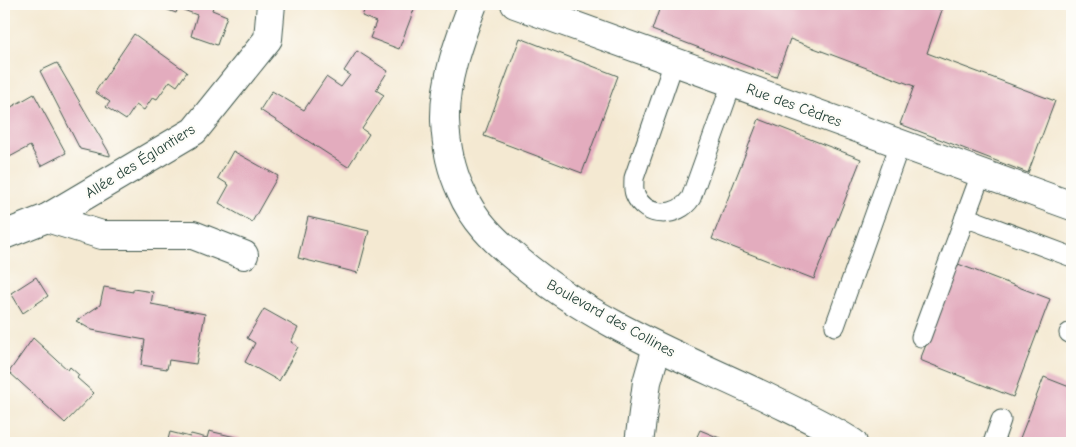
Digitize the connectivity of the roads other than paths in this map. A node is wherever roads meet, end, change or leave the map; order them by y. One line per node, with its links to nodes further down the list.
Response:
1 (271, 4): 10 (street, Allée des Églantiers)
2 (473, 4): 16 (street, Boulevard des Collines)
3 (515, 4): 4 (street, Rue des Cèdres)
4 (674, 62): 5 (street, Rue des Cèdres); 5 (lane)
5 (732, 83): 6 (street, Rue des Cèdres)
6 (900, 144): 7 (street, Rue des Cèdres); 14 (lane)
7 (981, 174): 8 (street, Rue des Cèdres); 9 (lane)
8 (1072, 206)
9 (965, 217): 13 (lane); 15 (lane)
10 (47, 218): 11 (street, Allée des Églantiers); 12 (street)
11 (4, 235)
12 (244, 255)
13 (1072, 257)
14 (836, 326)
15 (921, 337)
16 (657, 346): 18 (street); 19 (street, Boulevard des Collines)
17 (1001, 420): 20 (lane)
18 (639, 443)
19 (853, 443)
20 (993, 443)

